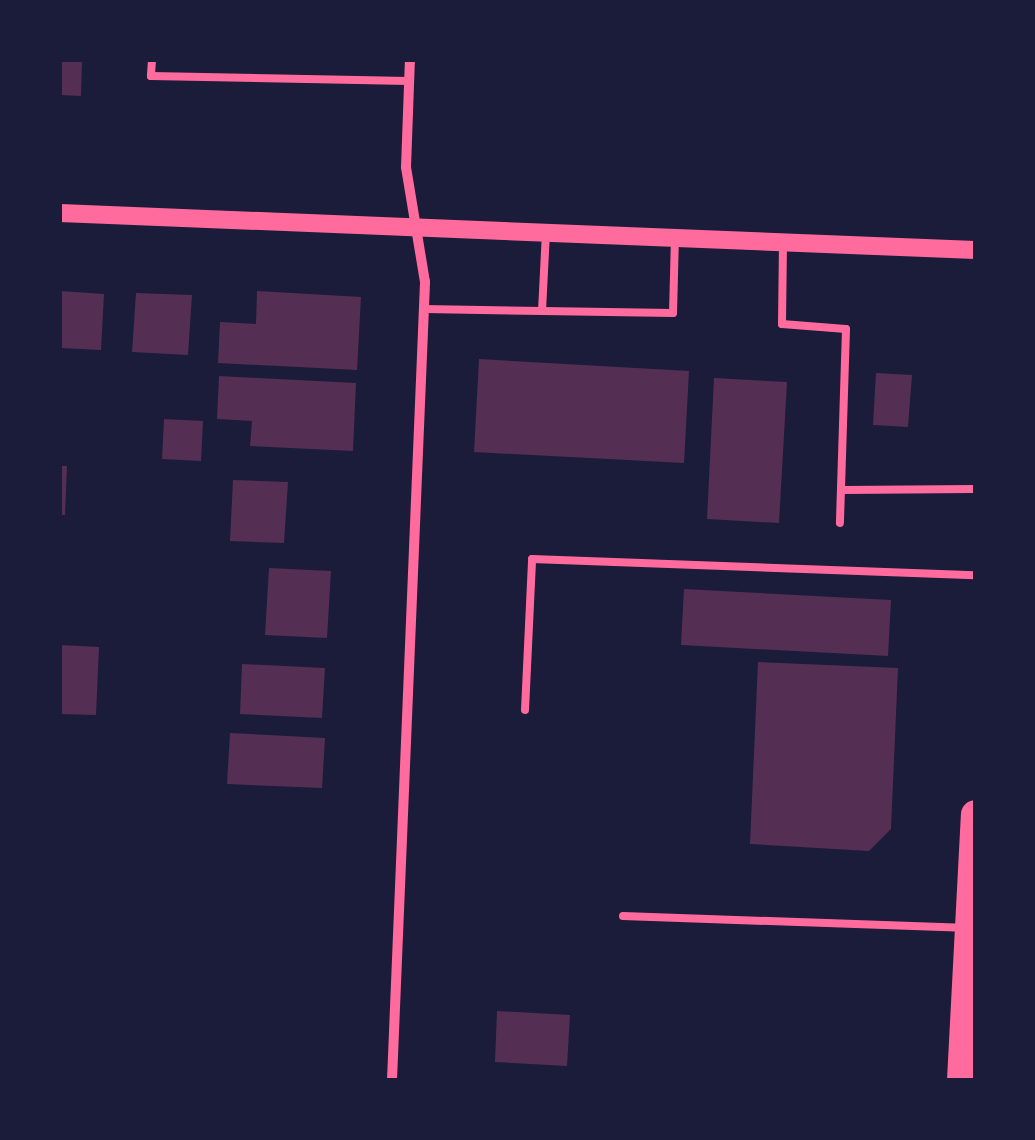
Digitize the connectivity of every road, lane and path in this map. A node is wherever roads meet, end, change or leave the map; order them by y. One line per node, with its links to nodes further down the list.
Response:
1 (152, 60): 3 (lane)
2 (410, 60): 3 (street)
3 (410, 80): 5 (street)
4 (60, 213): 5 (street)
5 (416, 226): 6 (street); 10 (street)
6 (546, 232): 7 (street); 11 (lane)
7 (674, 238): 8 (street); 11 (lane)
8 (783, 242): 9 (street); 13 (lane)
9 (975, 250)
10 (424, 309): 11 (lane); 20 (street)
11 (542, 311)
12 (975, 488): 13 (lane)
13 (841, 490): 14 (lane)
14 (840, 522)
15 (975, 576): 16 (lane)
16 (525, 710)
17 (975, 814): 19 (highway)
18 (623, 916): 19 (lane)
19 (968, 928): 21 (highway)
20 (392, 1080)
21 (961, 1080)

